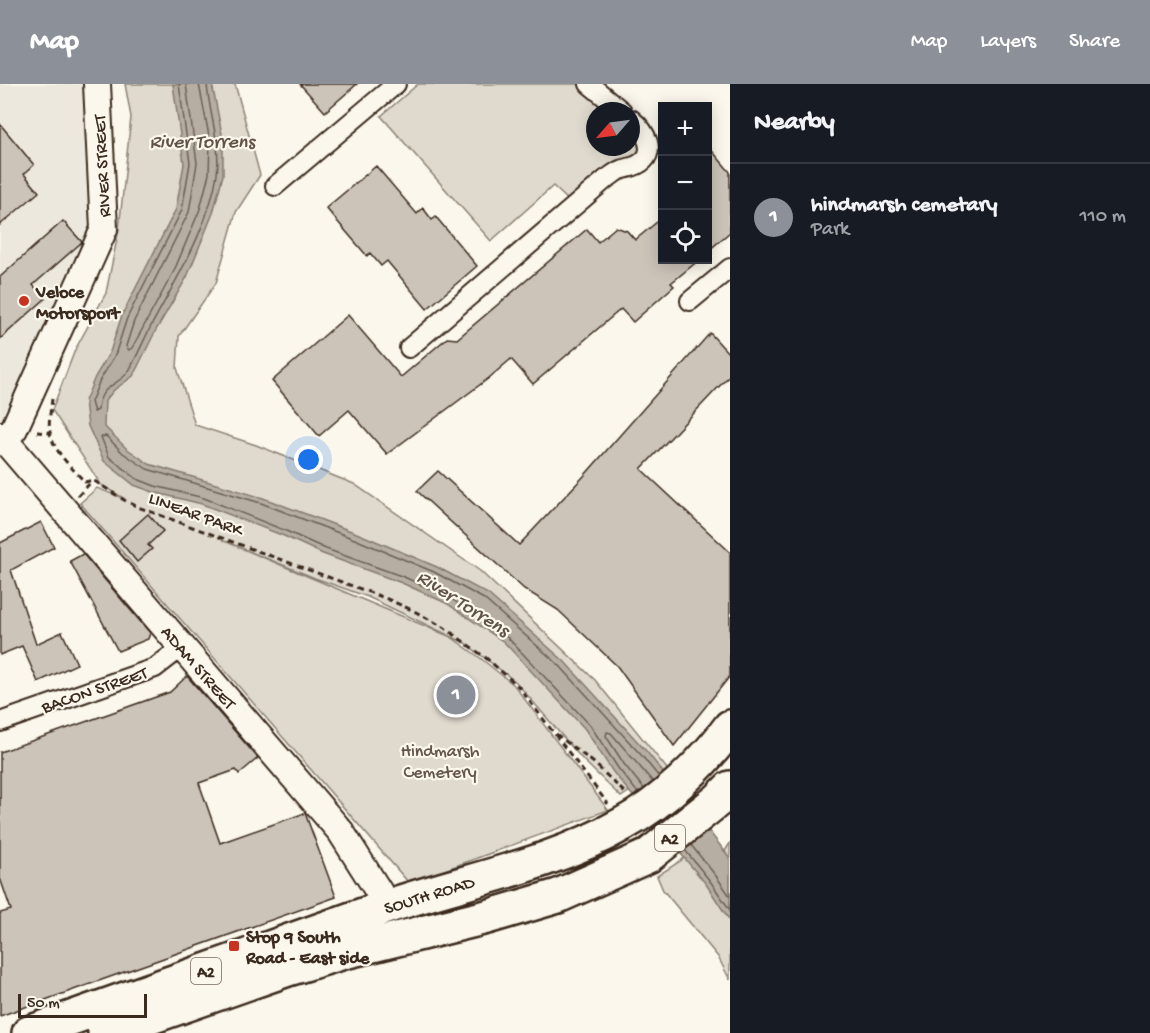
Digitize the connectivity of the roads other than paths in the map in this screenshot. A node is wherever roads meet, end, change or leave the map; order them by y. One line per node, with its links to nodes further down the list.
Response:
1 (97, 84): 10 (main road, RIVER STREET)
2 (396, 84): 6 (street)
3 (589, 84): 4 (street)
4 (611, 102)
5 (640, 129): 9 (street)
6 (275, 186)
7 (730, 268): 8 (street)
8 (690, 301)
9 (410, 348)
10 (2, 437): 11 (main road, ADAM STREET)
11 (182, 647): 12 (street, BACON STREET); 15 (main road, ADAM STREET)
12 (0, 722)
13 (730, 727): 15 (highway, SOUTH ROAD / A2)
14 (724, 794): 17 (highway, SOUTH ROAD / A2)
15 (383, 908): 16 (highway, SOUTH ROAD / A2)
16 (29, 1033)
17 (105, 1033)

